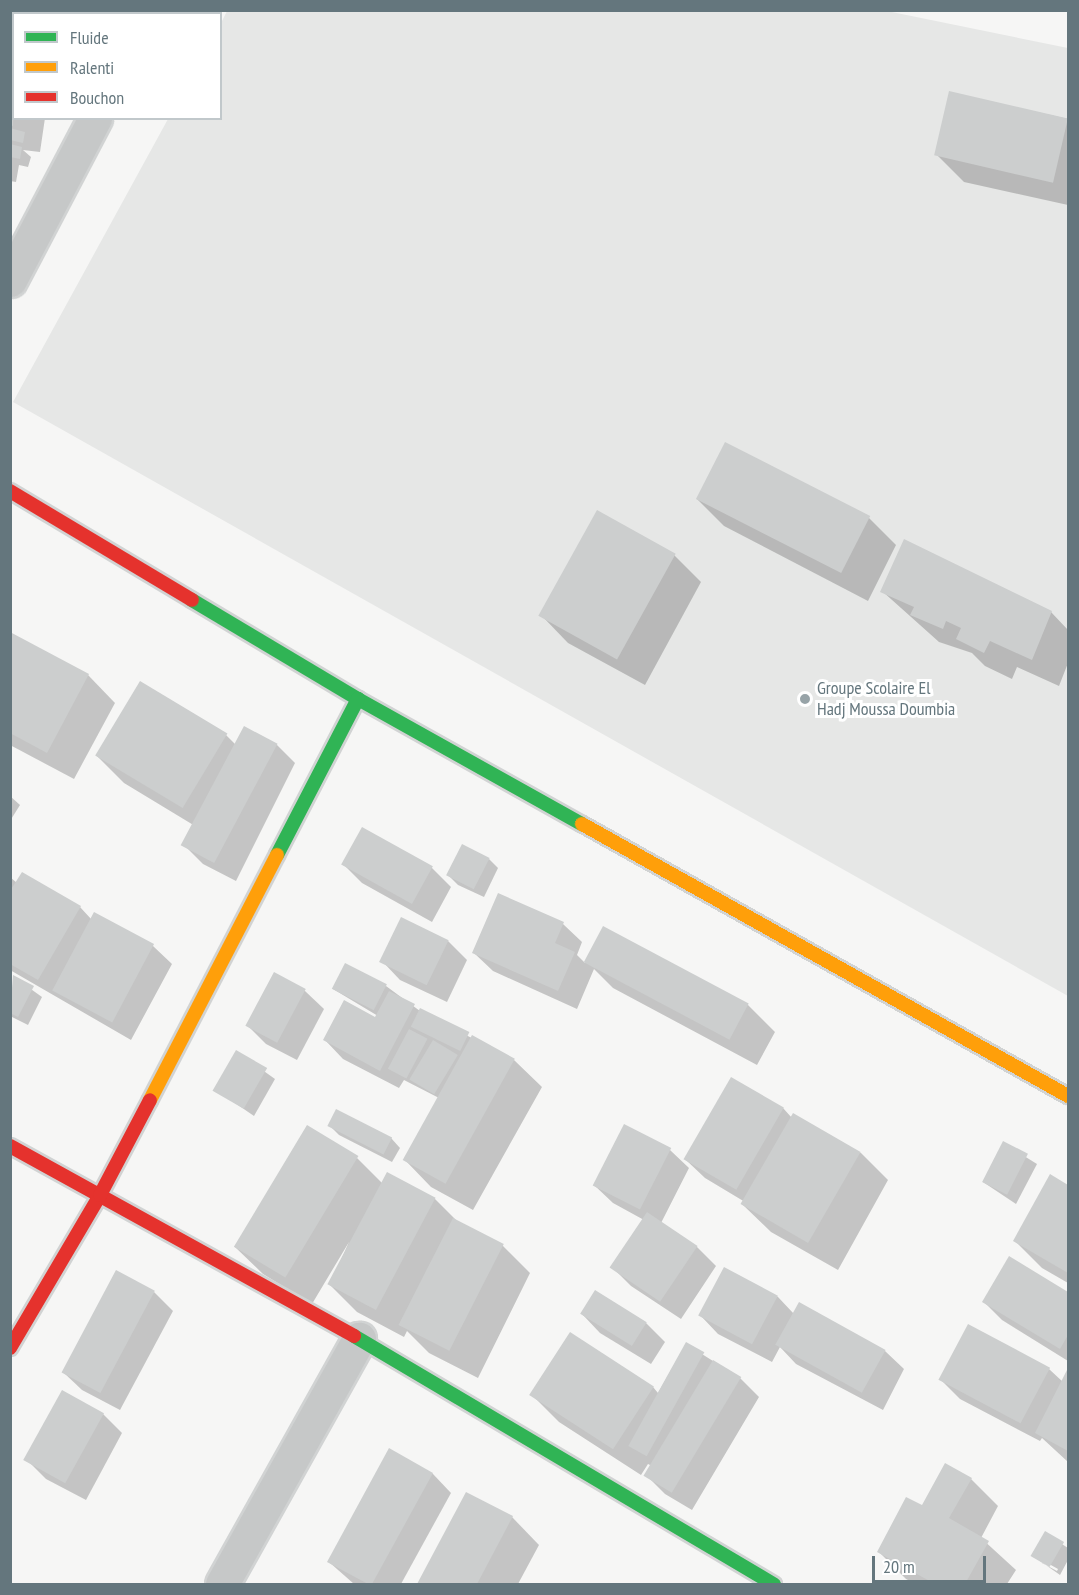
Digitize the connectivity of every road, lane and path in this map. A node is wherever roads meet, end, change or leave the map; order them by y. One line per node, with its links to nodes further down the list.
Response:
1 (94, 120): 2 (street)
2 (10, 280)
3 (10, 491): 4 (street)
4 (358, 699): 5 (street); 7 (street)
5 (1068, 1096)
6 (10, 1146): 7 (street)
7 (100, 1195): 8 (street); 9 (street)
8 (359, 1338): 10 (street); 11 (street)
9 (10, 1348)
10 (222, 1584)
11 (774, 1584)

